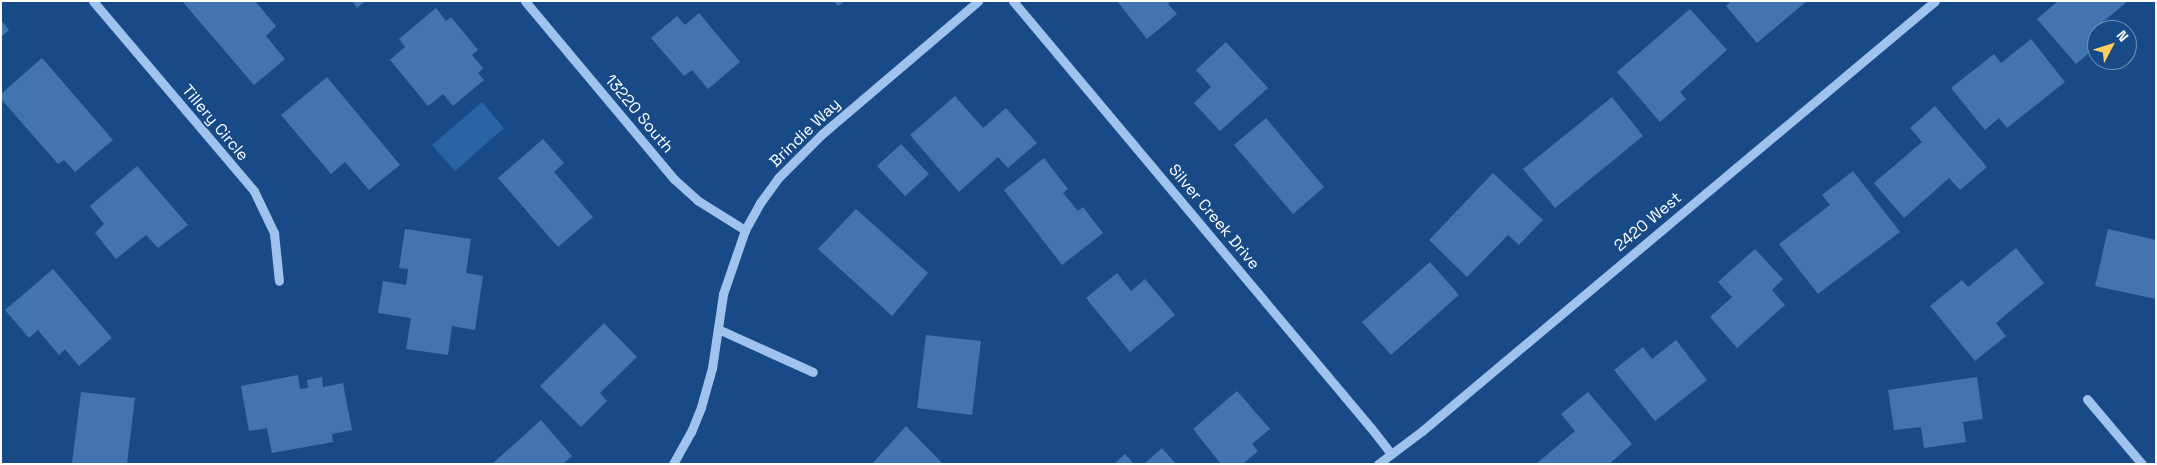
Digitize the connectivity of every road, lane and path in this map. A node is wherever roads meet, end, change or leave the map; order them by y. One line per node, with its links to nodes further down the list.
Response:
1 (93, 1): 7 (street, Tillery Circle)
2 (525, 1): 6 (street, 13220 South)
3 (978, 1): 6 (street, Brindie Way)
4 (1013, 1): 11 (street, Silver Creek Drive)
5 (1935, 1): 11 (street, 2420 West)
6 (745, 230): 8 (street, Brindie Way)
7 (279, 280)
8 (718, 329): 9 (street); 12 (street, Brindie Way)
9 (813, 372)
10 (2087, 399): 14 (street)
11 (1391, 454): 13 (street, 2420 West)
12 (673, 464)
13 (1378, 464)
14 (2142, 464)

